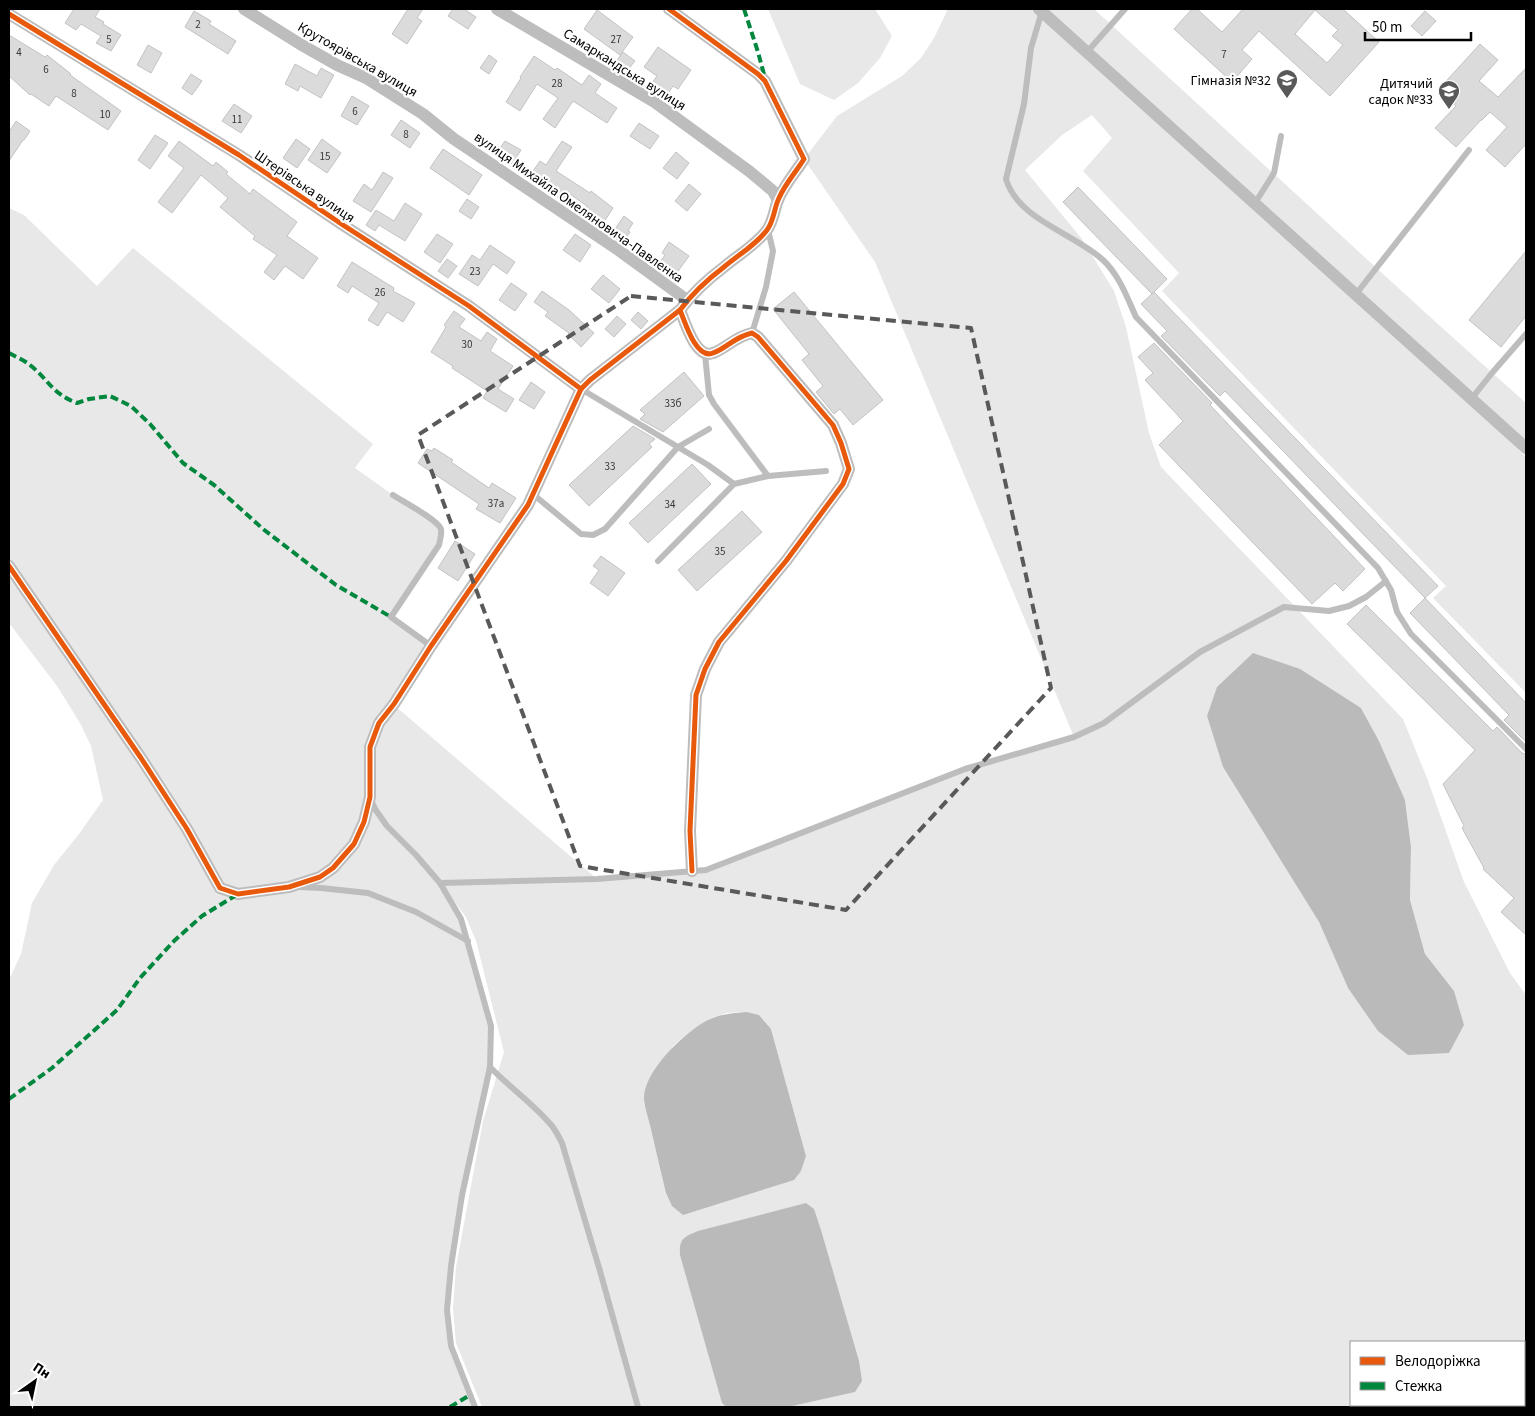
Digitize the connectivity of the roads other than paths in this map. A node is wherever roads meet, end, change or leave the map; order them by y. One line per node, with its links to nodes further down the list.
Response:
1 (244, 9): 9 (street, Крутоярівська вулиця)
2 (497, 9): 11 (street, Самаркандська вулиця)
3 (669, 9): 11 (street)
4 (1125, 9): 7 (lane)
5 (1041, 10): 7 (street); 31 (lane)
6 (9, 14): 19 (street, Штерівська вулиця)
7 (1087, 52): 12 (street)
8 (1281, 136): 12 (lane)
9 (454, 139): 15 (street, вулиця Михайла Омеляновича-Павленка)
10 (1469, 150): 14 (lane)
11 (778, 200): 13 (street)
12 (1256, 203): 14 (street)
13 (768, 229): 15 (street); 16 (lane)
14 (1356, 294): 20 (street)
15 (684, 305): 18 (street); 19 (street)
16 (752, 333): 18 (street); 35 (street)
17 (1526, 334): 20 (lane)
18 (705, 354): 25 (lane)
19 (581, 389): 22 (lane); 28 (street)
20 (1472, 398): 23 (street)
21 (709, 429): 22 (lane)
22 (678, 447): 26 (lane); 28 (lane)
23 (1526, 448)
24 (826, 471): 25 (lane)
25 (768, 476): 26 (lane)
26 (734, 484): 29 (lane)
27 (392, 495): 32 (lane)
28 (534, 495): 32 (street)
29 (658, 561)
30 (9, 566): 37 (street)
31 (1386, 581): 33 (lane); 35 (lane)
32 (431, 646): 34 (street)
33 (1526, 749)
34 (370, 797): 36 (lane); 37 (street)
35 (692, 871): 36 (lane)
36 (440, 884): 38 (lane)
37 (289, 887): 38 (lane)
38 (468, 941): 39 (lane)
39 (490, 1067): 40 (lane); 41 (lane)
40 (475, 1407)
41 (638, 1407)

